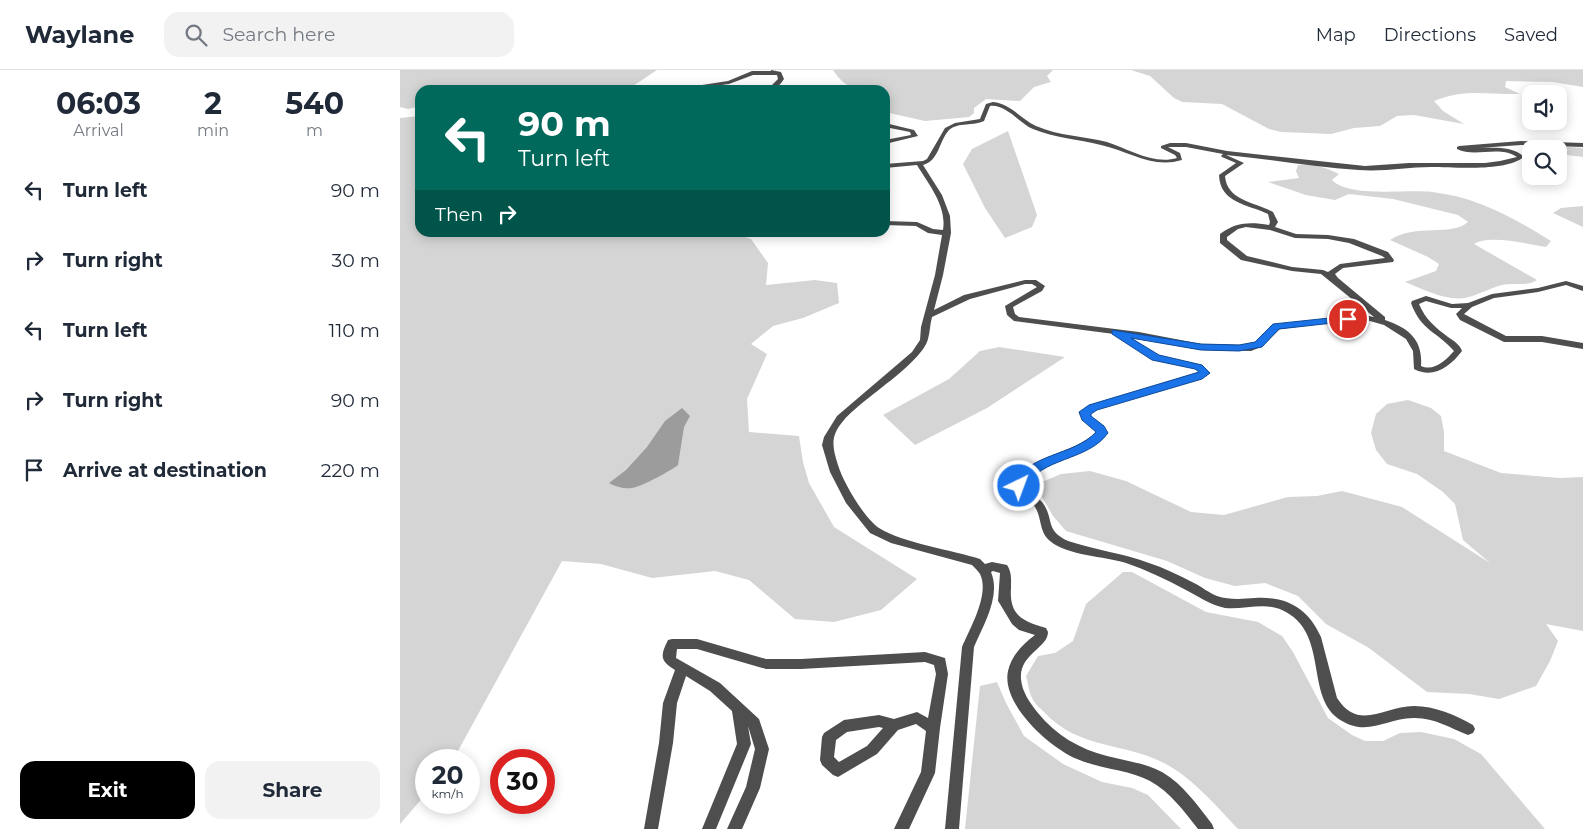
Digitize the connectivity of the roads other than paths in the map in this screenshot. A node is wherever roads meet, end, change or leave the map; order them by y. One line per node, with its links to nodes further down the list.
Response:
1 (766, 70): 2 (street)
2 (779, 73): 3 (street); 4 (street)
3 (707, 85)
4 (776, 85)
5 (890, 126): 6 (street)
6 (890, 141)
7 (1583, 145): 8 (street)
8 (1202, 148): 9 (street); 12 (street)
9 (919, 164): 10 (street); 13 (street)
10 (890, 166)
11 (890, 223): 13 (street)
12 (1271, 228): 14 (street); 14 (street)
13 (946, 233): 17 (street)
14 (1335, 280): 18 (street)
15 (1583, 289): 16 (street)
16 (1469, 305): 18 (street); 20 (street)
17 (929, 315): 19 (street); 21 (street)
18 (1384, 321): 19 (street)
19 (1116, 332): 26 (street)
20 (1583, 346)
21 (984, 570): 31 (street); 32 (street)
22 (682, 668): 23 (street); 25 (street); 27 (street)
23 (738, 708): 28 (street); 29 (street)
24 (894, 725): 24 (street); 25 (street)
25 (933, 728): 30 (street)
26 (1468, 729)
27 (651, 829)
28 (709, 829)
29 (734, 829)
30 (901, 829)
31 (952, 829)
32 (1208, 829)

